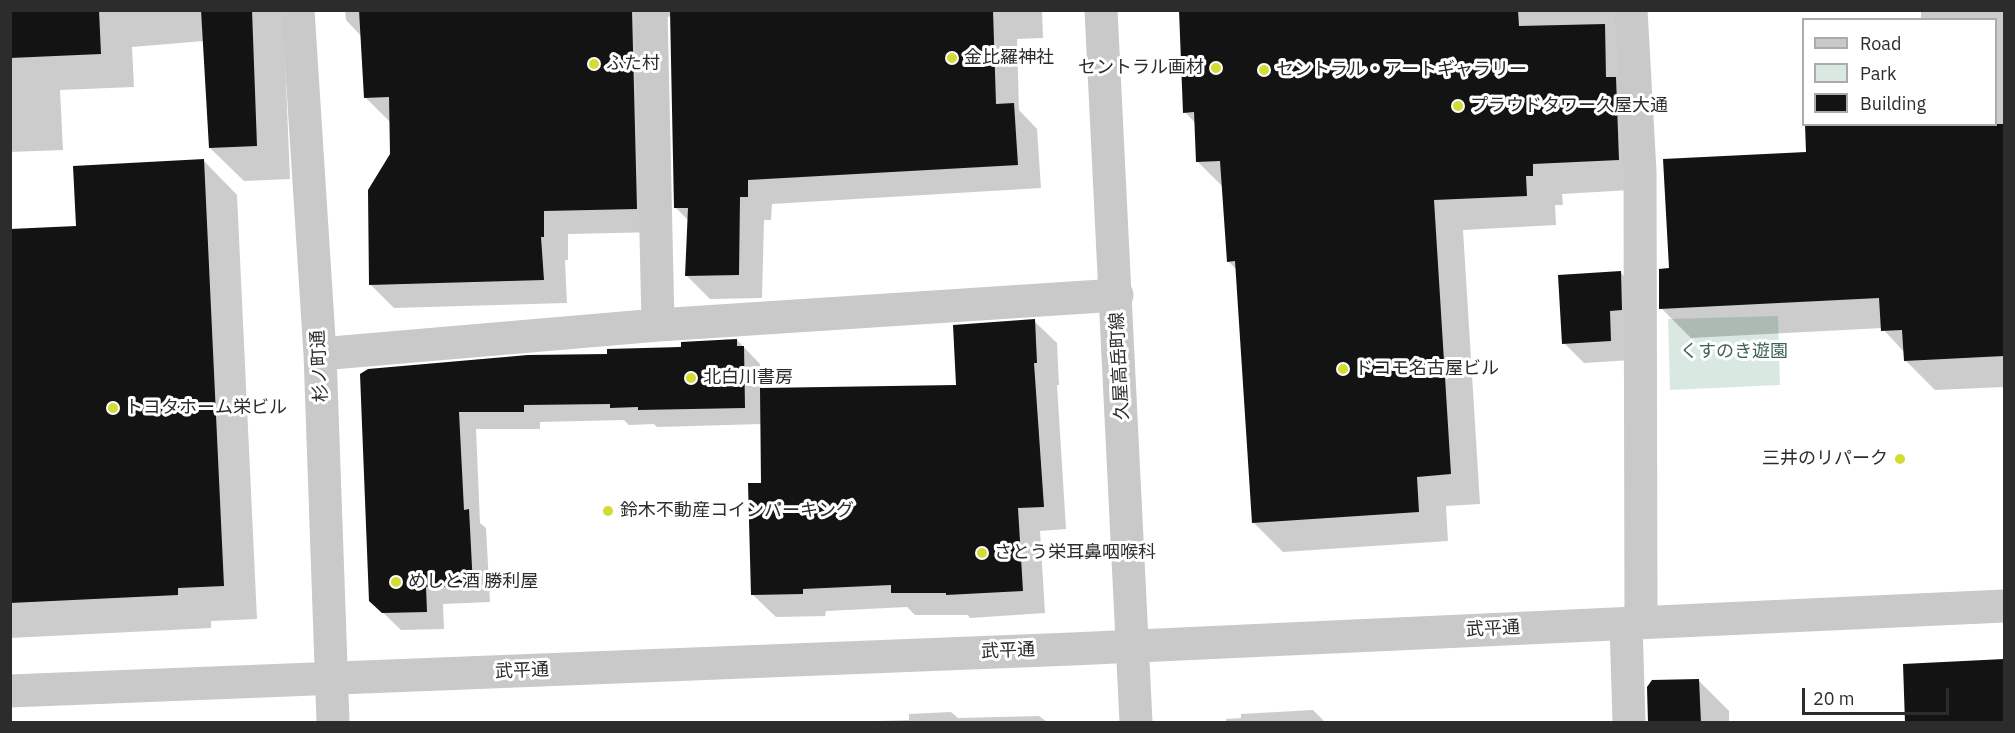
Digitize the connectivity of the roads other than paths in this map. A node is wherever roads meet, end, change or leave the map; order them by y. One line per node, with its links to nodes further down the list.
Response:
1 (298, 10): 7 (street, 杉ノ町通)
2 (651, 10): 6 (street)
3 (1101, 10): 5 (street, 久屋高岳町線)
4 (1631, 10): 9 (street)
5 (1117, 295): 6 (street); 10 (street, 久屋高岳町線)
6 (658, 325): 7 (street)
7 (320, 354): 11 (street, 杉ノ町通)
8 (2004, 606): 9 (street, 武平通)
9 (1634, 622): 10 (street, 武平通); 15 (street)
10 (1132, 646): 11 (street, 武平通); 14 (street, 久屋高岳町線)
11 (331, 679): 12 (street, 武平通); 13 (street, 杉ノ町通)
12 (10, 691)
13 (333, 723)
14 (1136, 723)
15 (1629, 723)

